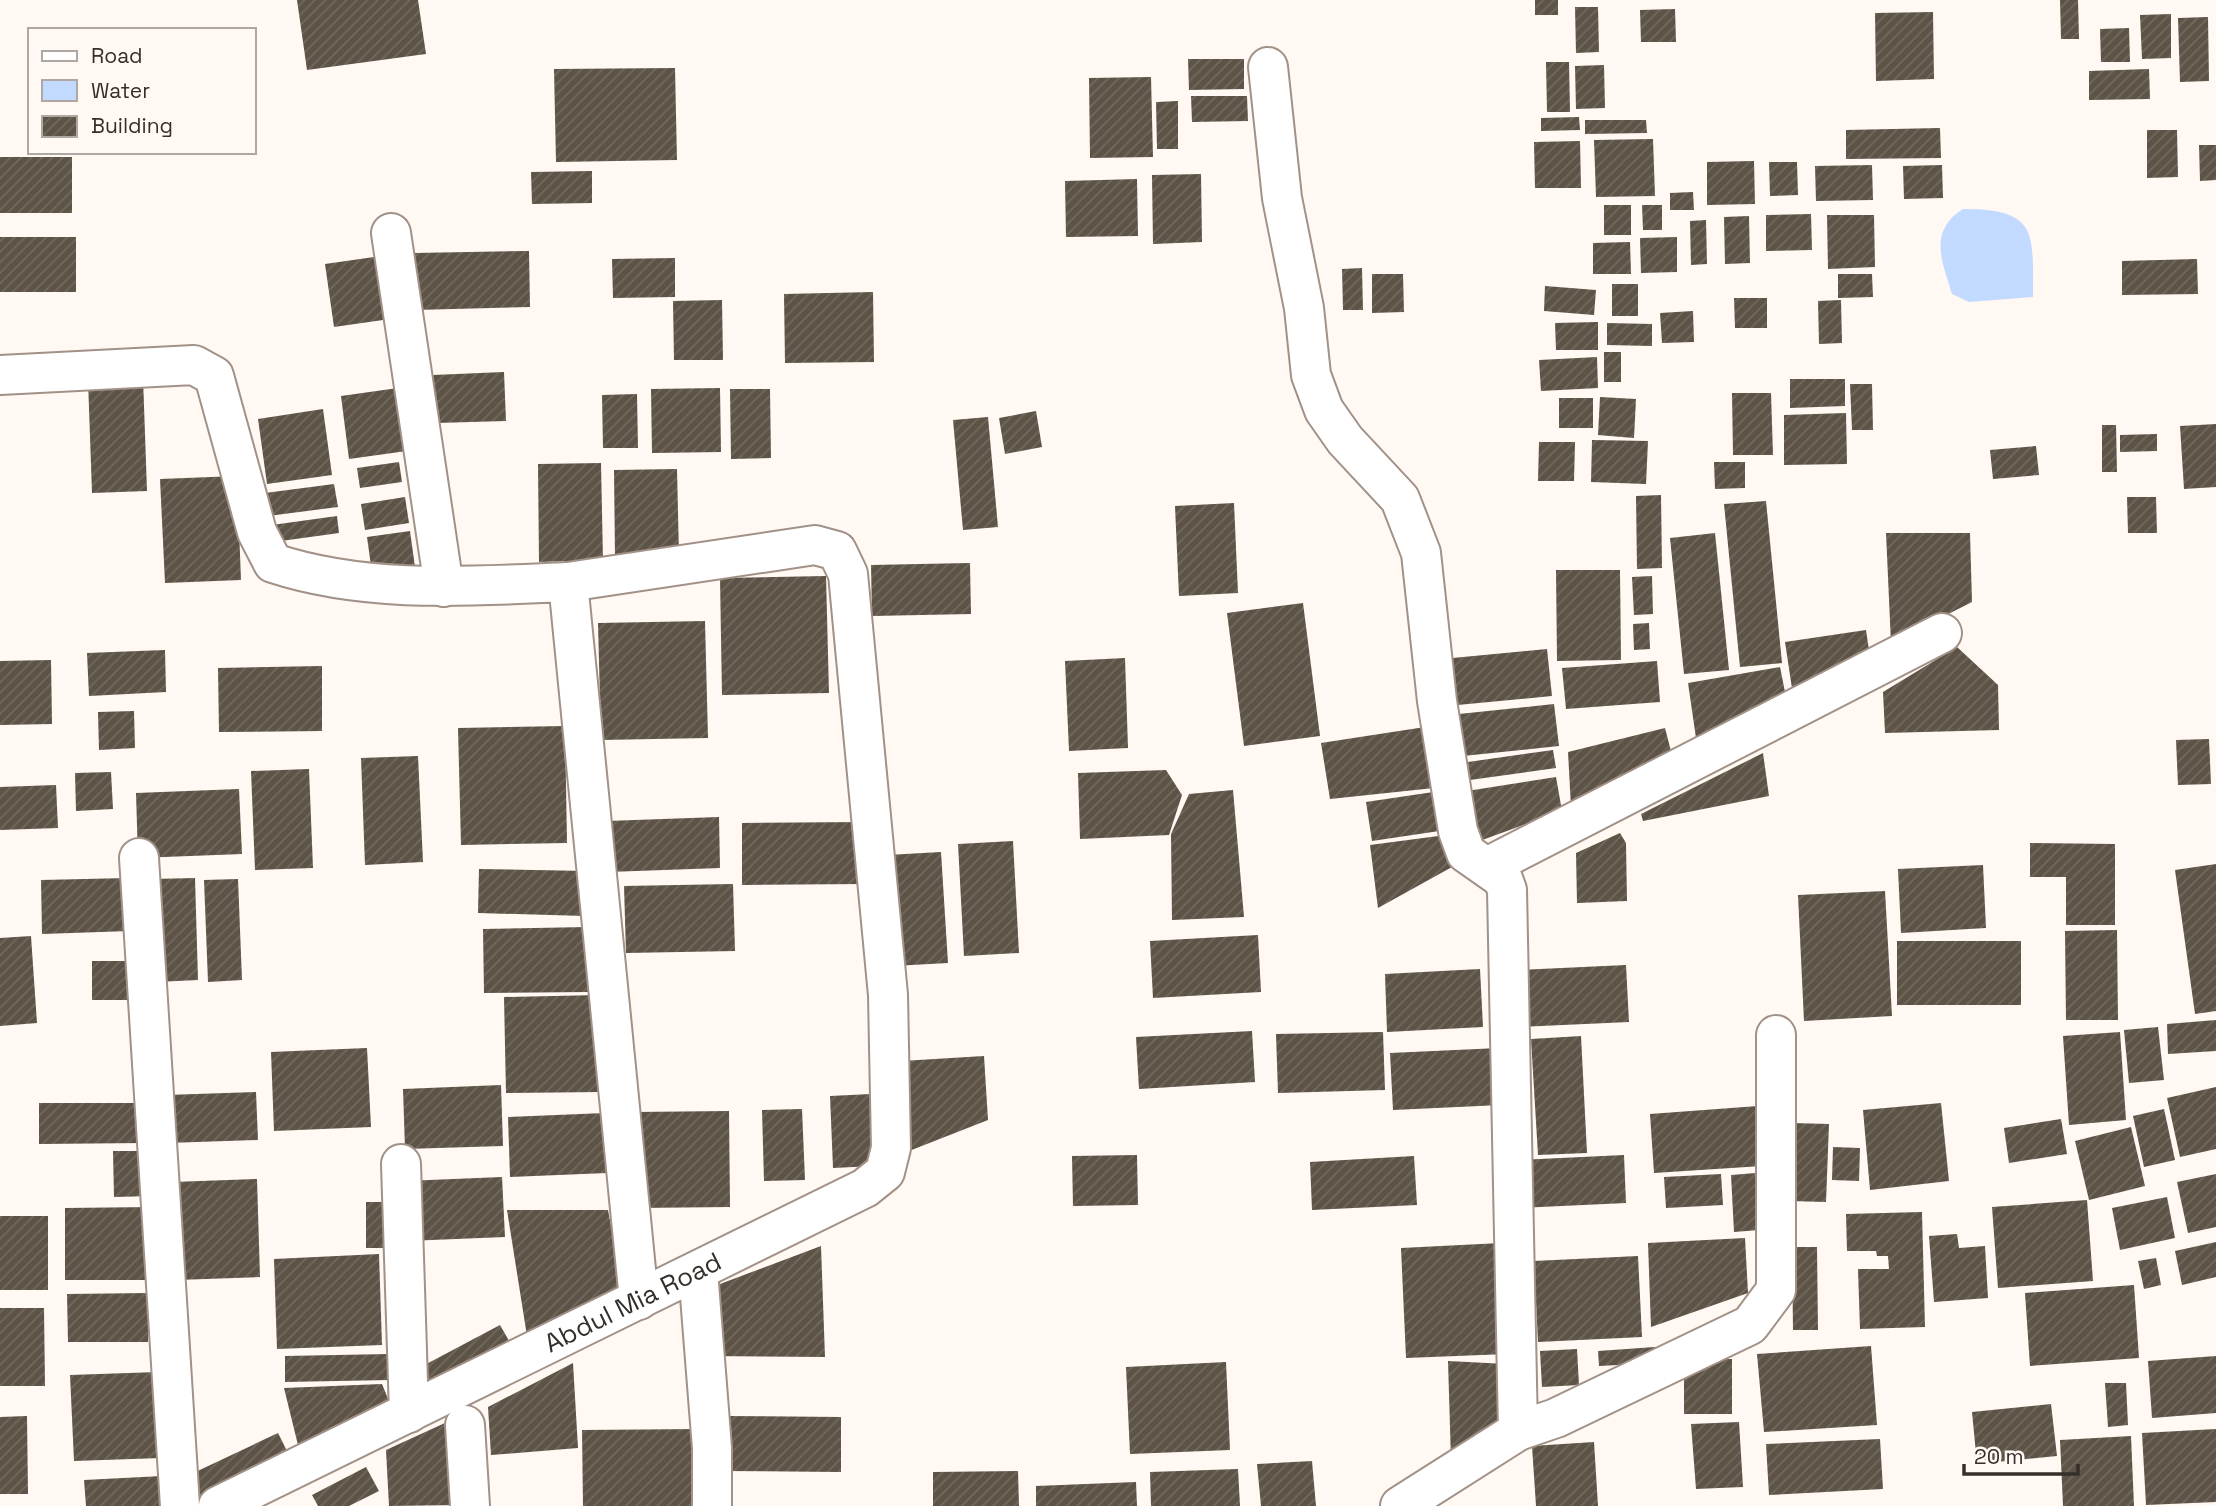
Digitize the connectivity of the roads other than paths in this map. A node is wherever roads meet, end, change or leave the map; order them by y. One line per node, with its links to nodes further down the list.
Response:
1 (1268, 67): 8 (street)
2 (391, 233): 5 (street)
3 (0, 375): 5 (street, Abdul Mia Road)
4 (569, 582): 5 (street, Abdul Mia Road); 11 (street, Abdul Mia Road); 12 (street)
5 (444, 587)
6 (1942, 633): 8 (street)
7 (139, 858): 16 (street)
8 (1487, 867): 15 (street)
9 (1776, 1035): 15 (street)
10 (401, 1164): 13 (street)
11 (698, 1271): 12 (street, Abdul Mia Road); 19 (street)
12 (639, 1300): 13 (street, Abdul Mia Road)
13 (409, 1413): 17 (street, Abdul Mia Road)
14 (465, 1425): 18 (street)
15 (1518, 1431): 20 (street)
16 (180, 1506)
17 (218, 1506)
18 (470, 1506)
19 (712, 1506)
20 (1399, 1506)

